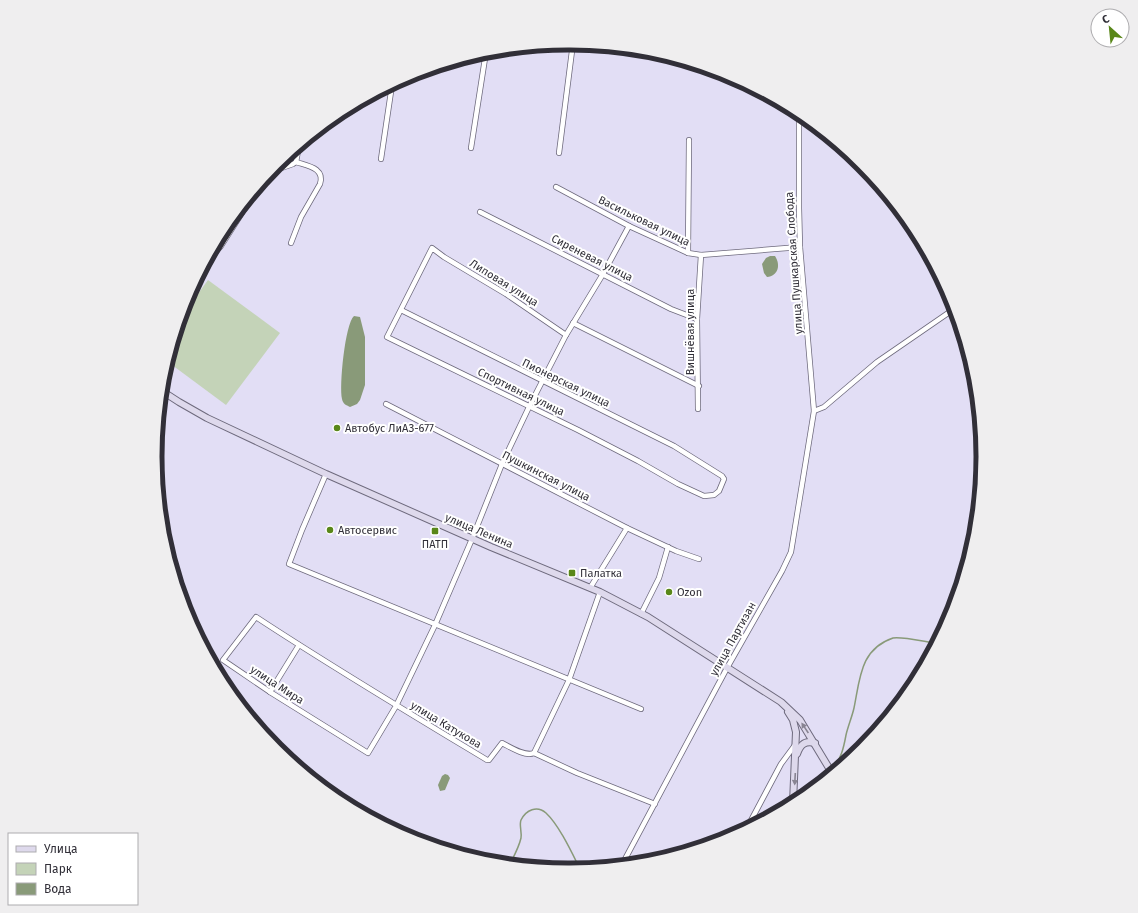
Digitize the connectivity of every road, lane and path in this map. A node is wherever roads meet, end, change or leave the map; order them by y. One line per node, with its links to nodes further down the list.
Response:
1 (572, 50): 7 (street)
2 (485, 59): 6 (street)
3 (391, 91): 9 (street)
4 (799, 122): 17 (street, улица Пушкарская Слобода)
5 (689, 140): 18 (street)
6 (471, 148)
7 (559, 153)
8 (297, 154): 10 (street)
9 (381, 159)
10 (296, 162): 11 (street); 15 (street)
11 (285, 166)
12 (556, 187): 14 (street, Васильковая улица)
13 (480, 212): 20 (street, Сиреневая улица)
14 (629, 226): 18 (street, Васильковая улица); 20 (street)
15 (291, 243)
16 (432, 248): 21 (street, Спортивная улица); 25 (street, Липовая улица)
17 (800, 248): 19 (street, Васильковая улица); 32 (street, улица Пушкарская Слобода)
18 (688, 253): 19 (street, Васильковая улица)
19 (701, 255): 23 (street, Вишнёвая улица)
20 (603, 274): 23 (street, Сиреневая улица); 24 (street)
21 (400, 310): 26 (street, Пионерская улица); 30 (street, Спортивная улица)
22 (949, 312): 32 (street)
23 (697, 319): 27 (street, Вишнёвая улица)
24 (573, 322): 25 (street); 27 (street)
25 (566, 335): 26 (street)
26 (542, 381): 30 (street); 35 (street, Пионерская улица)
27 (699, 386): 31 (street, Вишнёвая улица)
28 (167, 394): 34 (main road, улица Ленина)
29 (386, 404): 33 (street, Пушкинская улица)
30 (529, 407): 33 (street); 35 (street, Спортивная улица)
31 (698, 409)
32 (814, 411): 46 (street, улица Партизан)
33 (502, 464): 36 (street, Пушкинская улица); 37 (street)
34 (326, 474): 37 (main road, улица Ленина); 44 (street)
35 (722, 476)
36 (627, 528): 38 (street, Пушкинская улица); 40 (street)
37 (472, 539): 40 (main road, улица Ленина); 44 (street)
38 (668, 547): 39 (street, Пушкинская улица); 42 (street)
39 (699, 559)
40 (590, 588): 41 (main road, улица Ленина)
41 (600, 592): 42 (main road, улица Ленина); 47 (street)
42 (641, 614): 46 (main road, улица Ленина)
43 (256, 617): 45 (street, улица Катукова); 48 (street, улица Мира)
44 (435, 626): 47 (street); 50 (street)
45 (299, 645): 48 (street); 50 (street, улица Катукова)
46 (727, 668): 49 (main road, улица Ленина); 58 (street, улица Партизан)
47 (569, 680): 51 (street); 54 (street)
48 (270, 692): 50 (street, улица Мира)
49 (780, 702): 52 (main road, one-way to 49); 53 (main road)
50 (396, 706): 54 (street, улица Катукова)
51 (641, 709)
52 (815, 743): 55 (main road); 56 (main road)
53 (796, 744): 55 (main road); 59 (street)
54 (534, 754): 58 (street, улица Катукова)
55 (796, 756): 57 (main road, one-way to 57)
56 (829, 768)
57 (794, 795)
58 (655, 804): 60 (street, улица Партизан)
59 (751, 820)
60 (625, 859)

